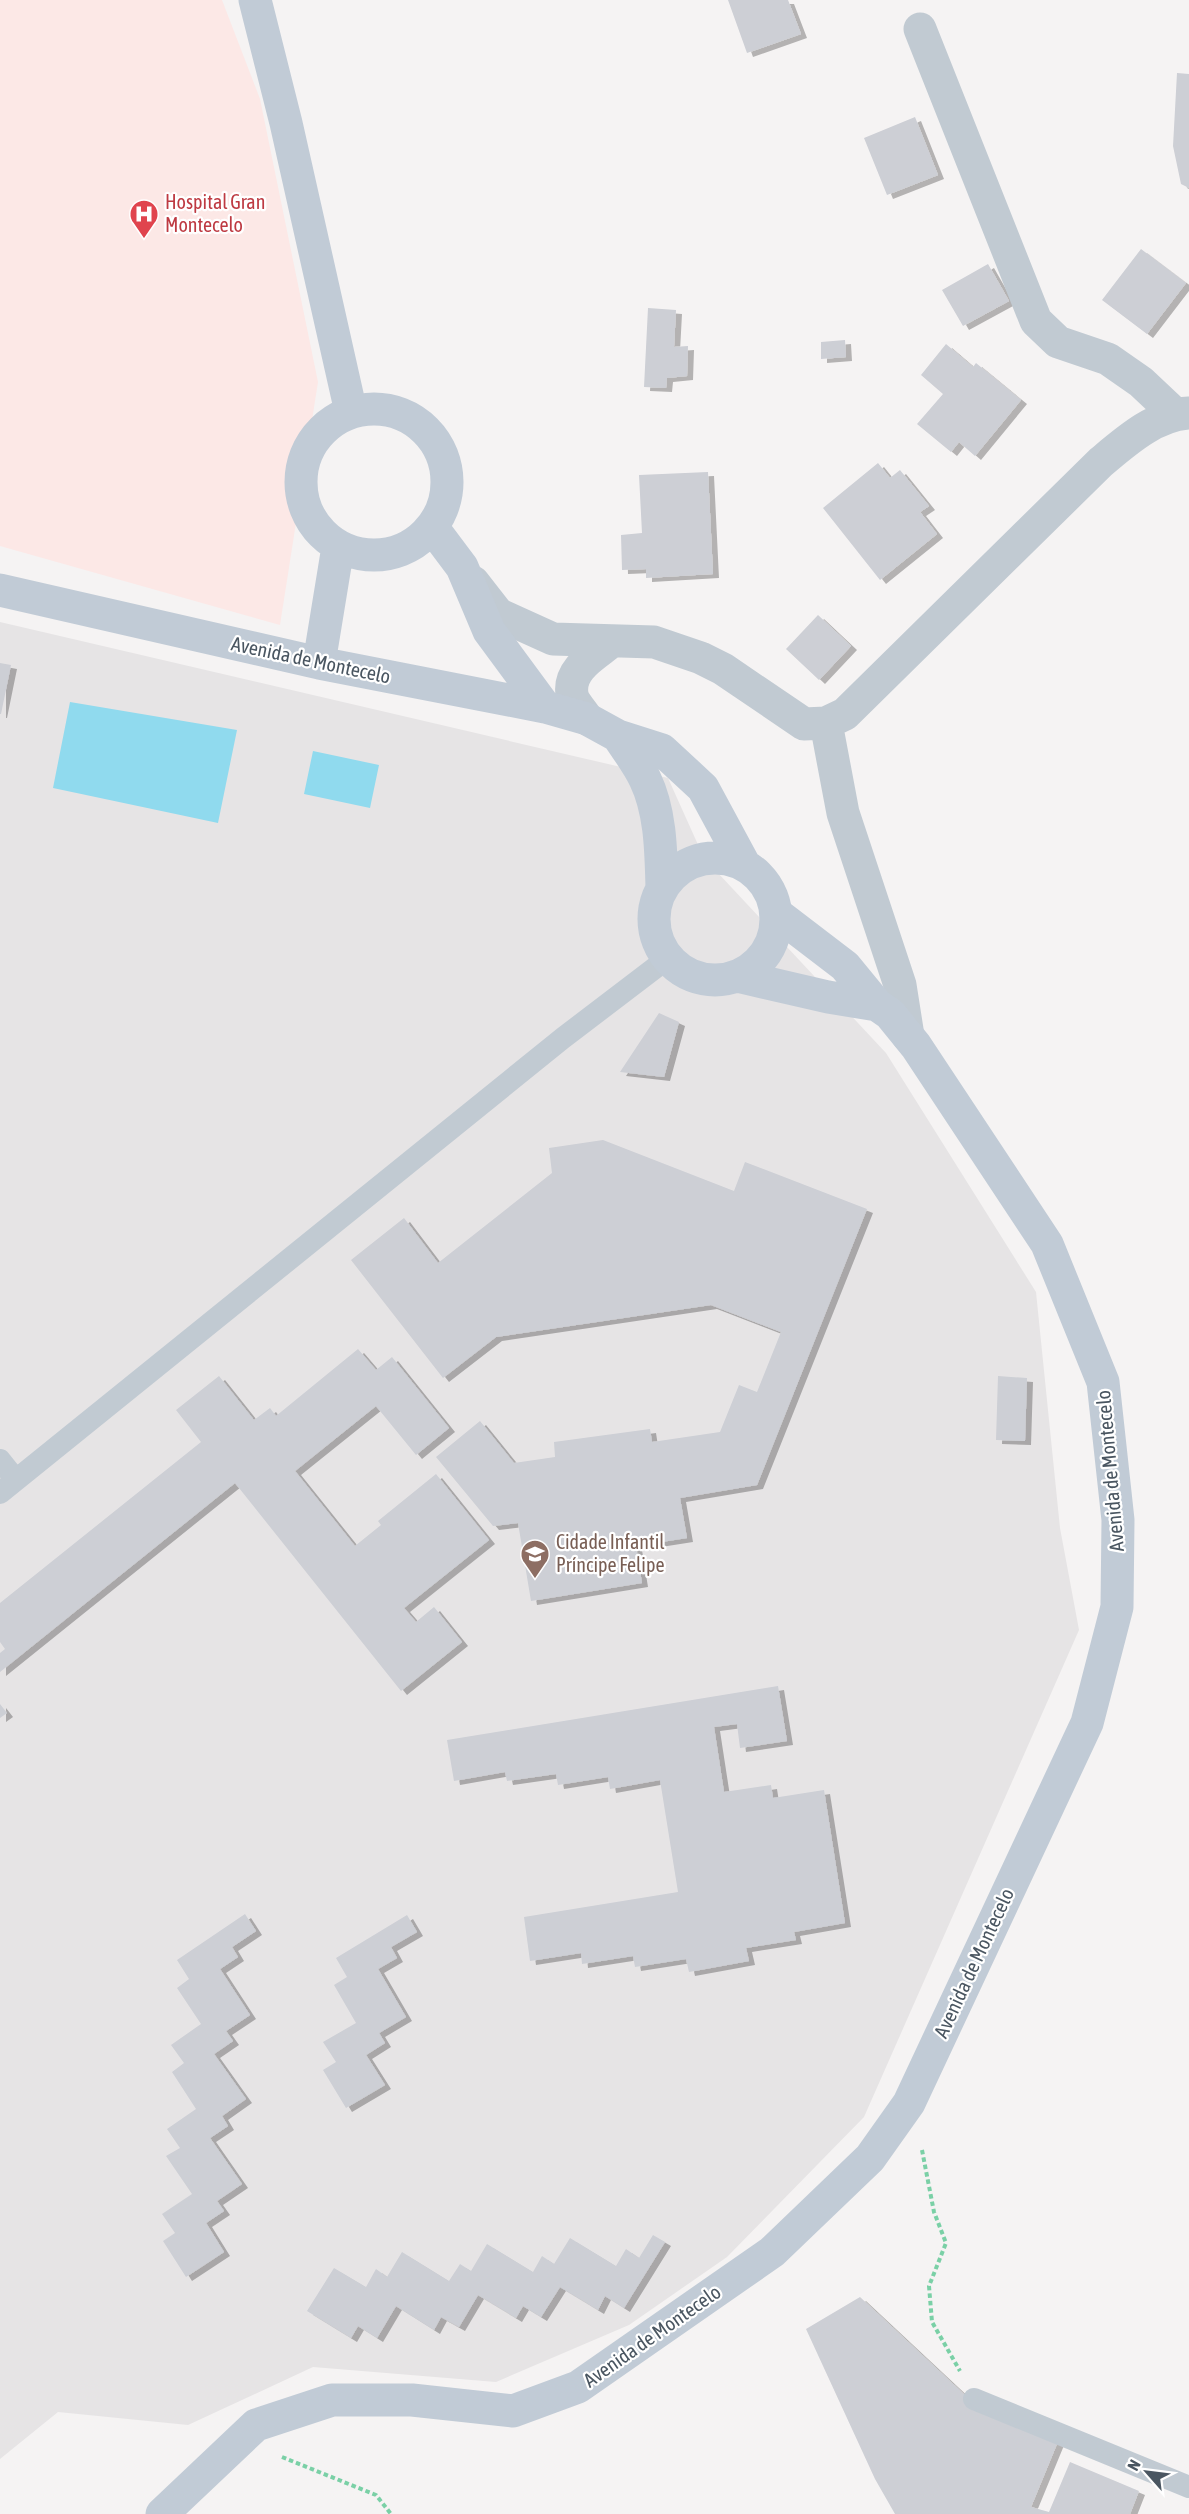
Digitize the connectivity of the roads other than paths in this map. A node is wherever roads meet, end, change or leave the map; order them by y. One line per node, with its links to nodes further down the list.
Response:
1 (255, 0): 3 (street)
2 (920, 29): 4 (street)
3 (351, 412): 5 (street); 6 (street)
4 (1182, 414): 13 (street)
5 (432, 526): 6 (street); 7 (street)
6 (338, 547): 10 (street)
7 (462, 567): 9 (street); 11 (street)
8 (0, 591): 10 (street, Avenida de Montecelo)
9 (611, 642): 12 (street); 13 (street)
10 (319, 663): 11 (street, Avenida de Montecelo)
11 (544, 707): 12 (street, Avenida de Montecelo)
12 (587, 719): 14 (street, Avenida de Montecelo)
13 (826, 723): 21 (street)
14 (618, 736): 15 (street, Avenida de Montecelo); 16 (street, Avenida de Montecelo)
15 (744, 864): 16 (street); 17 (street)
16 (662, 888): 18 (street)
17 (777, 914): 19 (street); 20 (street, Avenida de Montecelo)
18 (668, 958): 19 (street); 23 (lane)
19 (737, 976): 20 (street)
20 (877, 1005): 21 (street, Avenida de Montecelo)
21 (908, 1036): 26 (street, Avenida de Montecelo)
22 (0, 1460): 23 (lane)
23 (8, 1486)
24 (974, 2399): 25 (lane)
25 (1189, 2487)
26 (162, 2514)

